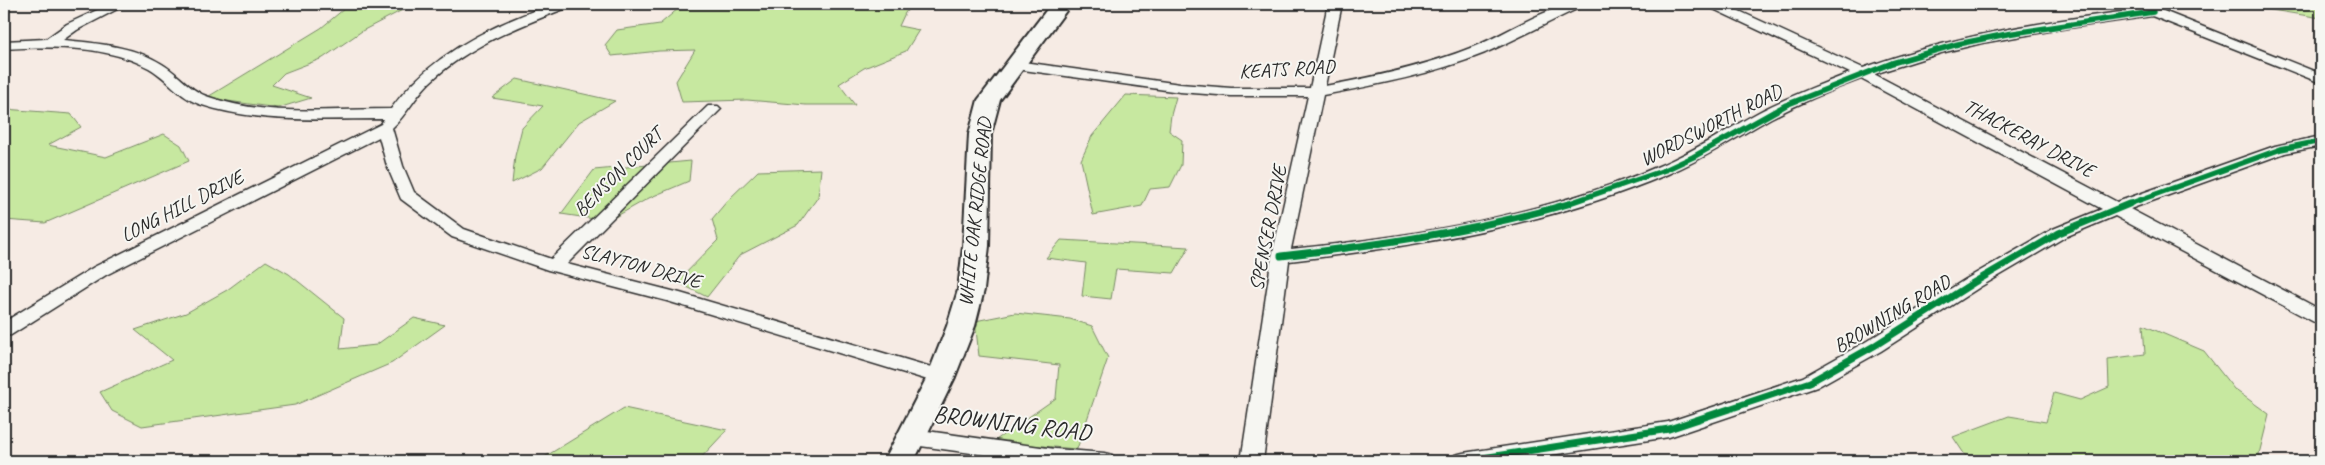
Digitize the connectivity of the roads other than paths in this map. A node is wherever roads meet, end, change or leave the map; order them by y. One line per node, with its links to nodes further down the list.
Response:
1 (120, 4): 9 (street)
2 (564, 4): 16 (street, LONG HILL DRIVE)
3 (1061, 4): 11 (street, WHITE OAK RIDGE ROAD)
4 (1335, 4): 14 (street, SPENSER DRIVE)
5 (1576, 4): 14 (street, KEATS ROAD)
6 (1714, 4): 12 (street, THACKERAY DRIVE)
7 (2131, 4): 8 (street)
8 (2153, 12): 12 (street, WORDSWORTH ROAD); 13 (street)
9 (48, 44): 10 (street); 16 (street)
10 (4, 45)
11 (1016, 65): 14 (street, KEATS ROAD); 23 (street, WHITE OAK RIDGE ROAD)
12 (1861, 73): 18 (street, THACKERAY DRIVE); 19 (street, WORDSWORTH ROAD)
13 (2321, 78)
14 (1317, 92): 19 (street, SPENSER DRIVE)
15 (713, 109): 20 (street, BENSON COURT)
16 (390, 121): 20 (street, SLAYTON DRIVE); 22 (street, LONG HILL DRIVE)
17 (2321, 141): 18 (street, BROWNING ROAD)
18 (2116, 209): 21 (street, THACKERAY DRIVE); 28 (street, BROWNING ROAD)
19 (1281, 256): 27 (street, SPENSER DRIVE)
20 (554, 266): 23 (street, SLAYTON DRIVE)
21 (2321, 318)
22 (4, 330)
23 (941, 377): 24 (street, WHITE OAK RIDGE ROAD)
24 (913, 437): 25 (street, WHITE OAK RIDGE ROAD); 26 (street, BROWNING ROAD)
25 (900, 461)
26 (1104, 461)
27 (1252, 461)
28 (1463, 461)

